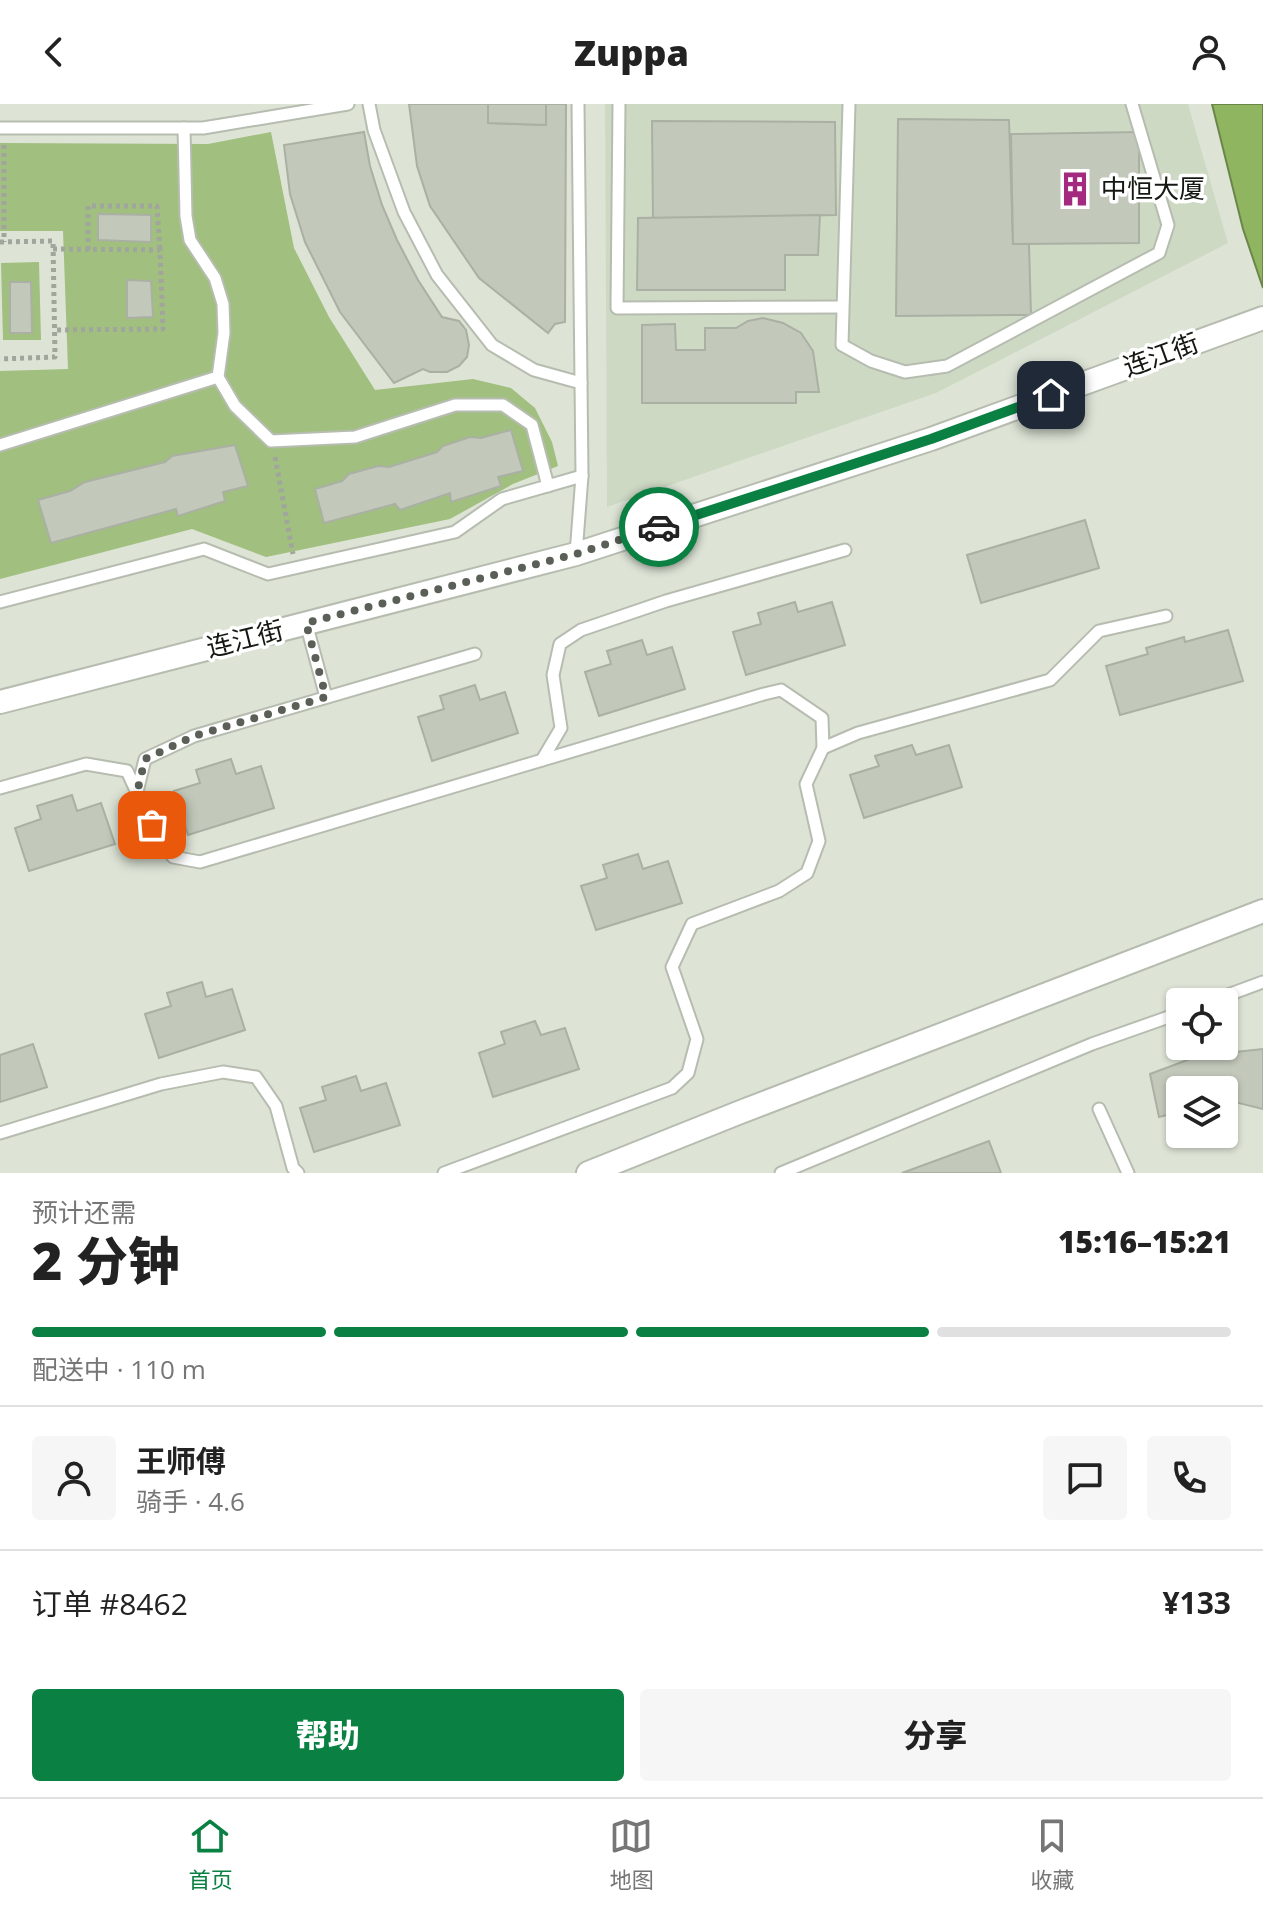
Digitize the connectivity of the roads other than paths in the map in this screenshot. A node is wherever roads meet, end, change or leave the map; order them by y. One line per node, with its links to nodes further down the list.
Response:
1 (348, 104): 8 (lane)
2 (369, 104): 12 (lane)
3 (578, 104): 12 (lane)
4 (619, 104): 9 (lane)
5 (849, 104): 9 (lane)
6 (1132, 104): 9 (lane)
7 (2, 128): 8 (lane)
8 (184, 128): 11 (lane)
9 (842, 307)
10 (1261, 319): 17 (street, 连江街)
11 (218, 377): 13 (lane); 15 (lane)
12 (581, 383): 14 (lane)
13 (0, 445)
14 (582, 476): 15 (lane); 17 (lane)
15 (548, 486): 18 (lane)
16 (845, 550): 25 (lane)
17 (576, 554): 20 (street, 连江街)
18 (0, 602)
19 (1166, 616): 24 (lane)
20 (306, 623): 22 (lane); 23 (street, 连江街)
21 (475, 654): 22 (lane)
22 (326, 697): 27 (lane)
23 (0, 702)
24 (823, 748): 25 (lane); 35 (lane)
25 (542, 760): 27 (lane)
26 (0, 788): 27 (lane)
27 (137, 793)
28 (1263, 911): 36 (street)
29 (1263, 982): 30 (lane)
30 (1238, 991)
31 (1166, 1018): 37 (lane)
32 (1099, 1109): 38 (lane)
33 (0, 1133): 34 (lane)
34 (298, 1173)
35 (444, 1173)
36 (588, 1173)
37 (781, 1173)
38 (1128, 1173)

